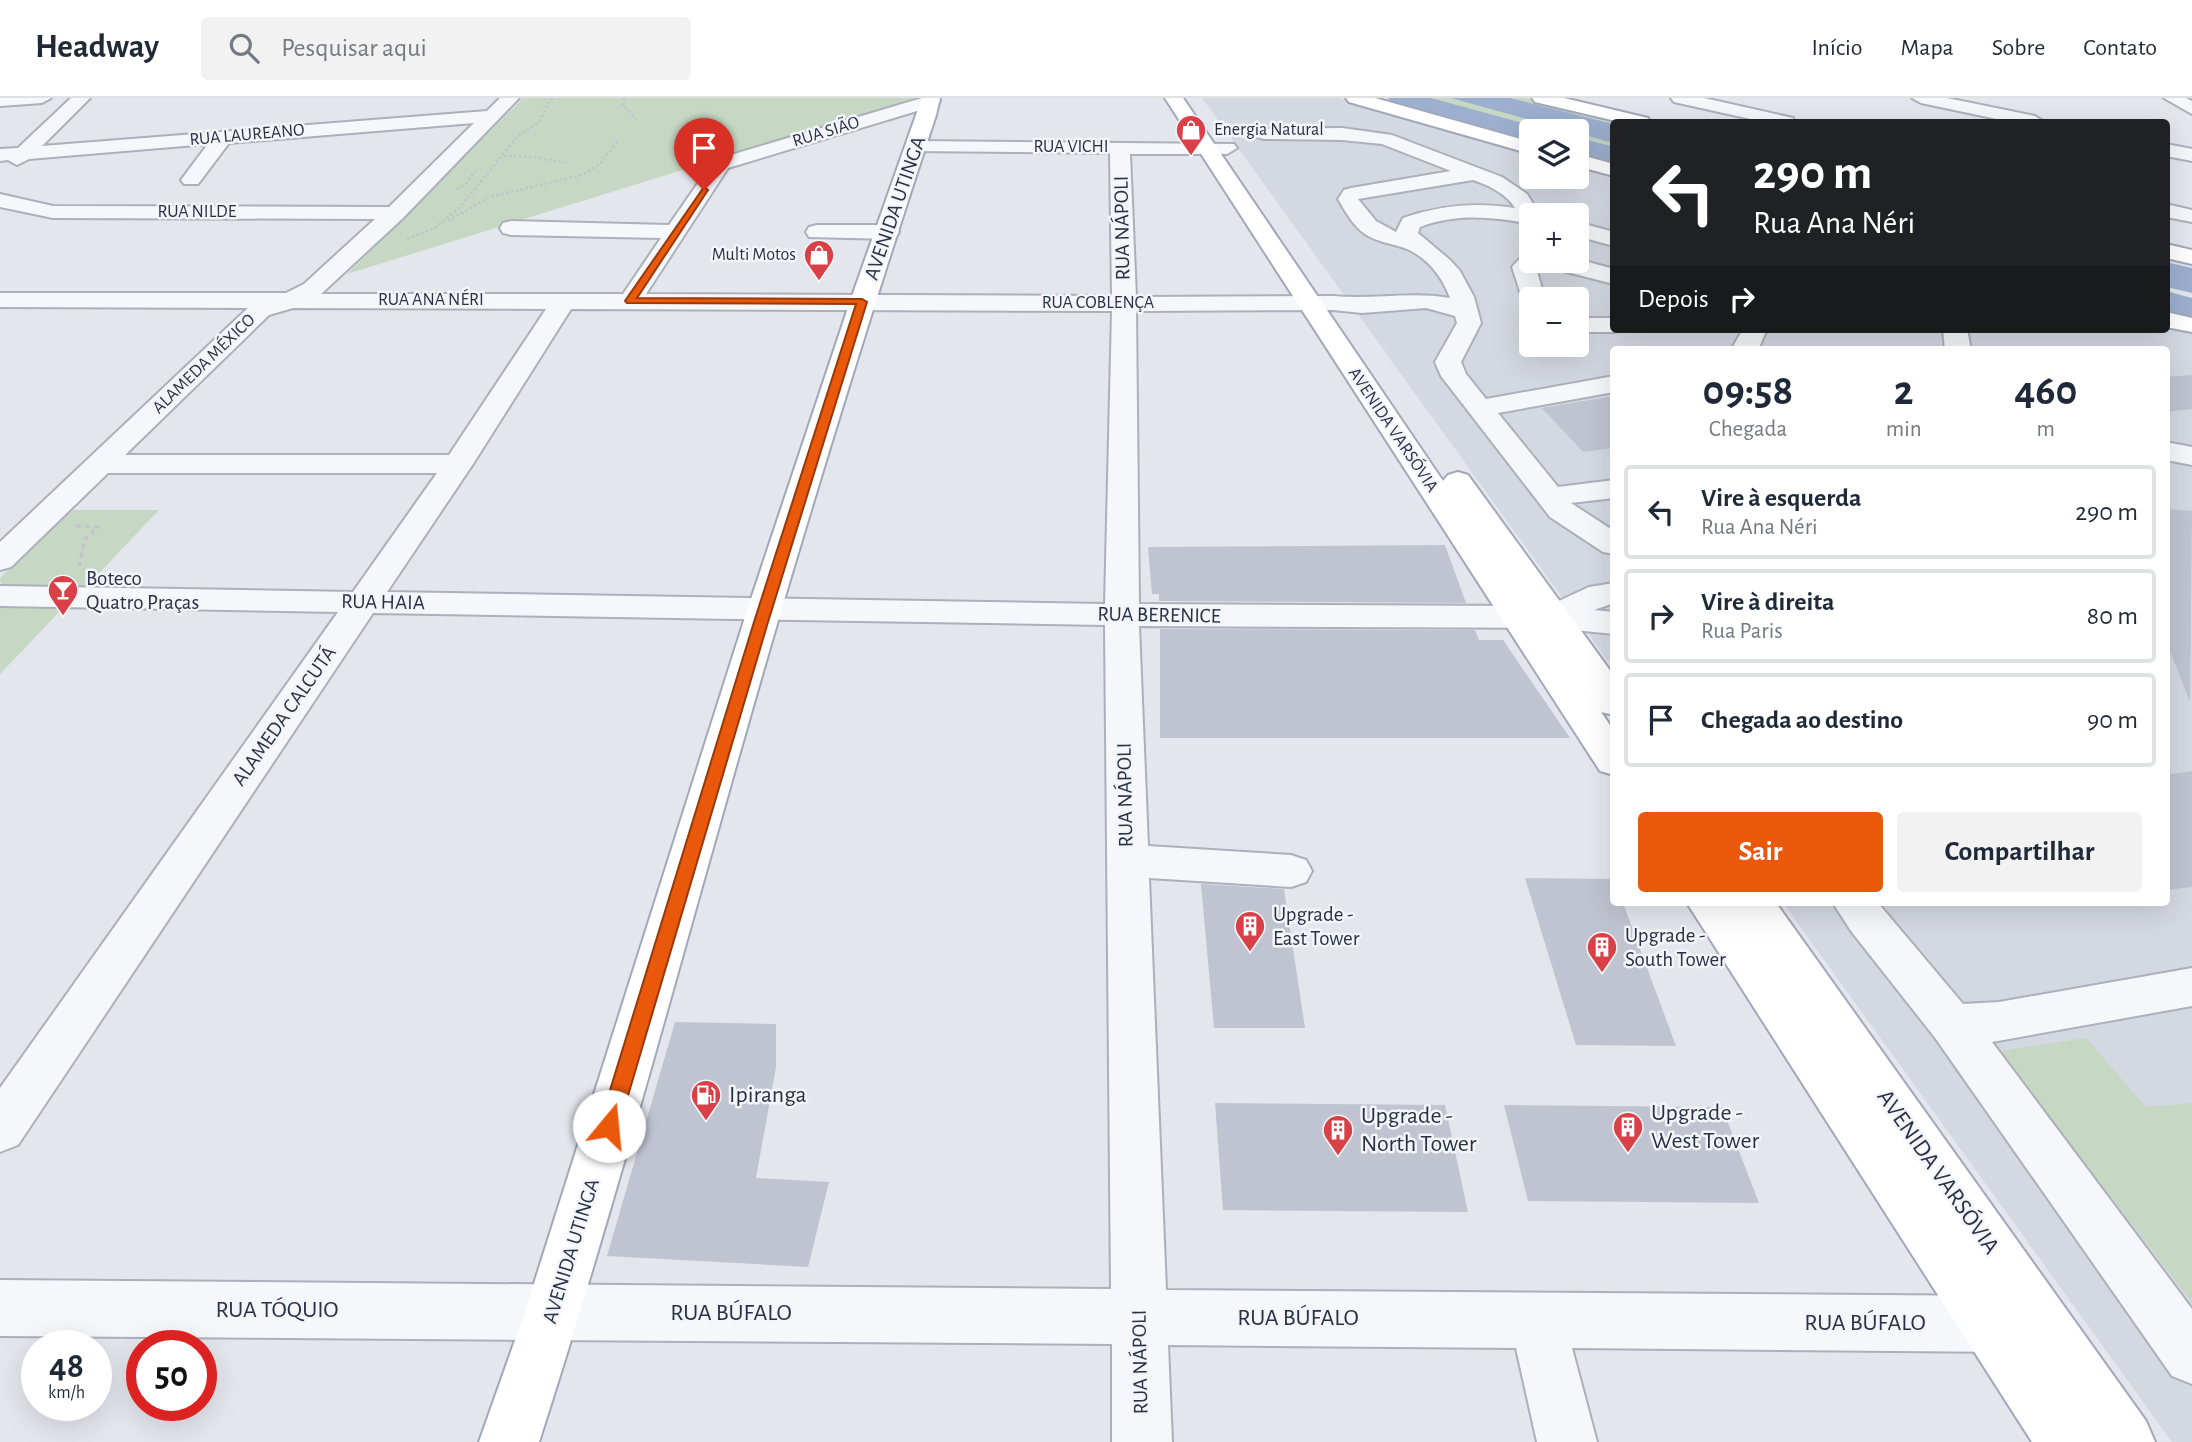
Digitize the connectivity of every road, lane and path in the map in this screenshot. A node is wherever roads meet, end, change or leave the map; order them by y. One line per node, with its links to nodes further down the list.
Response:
1 (42, 98): 15 (street)
2 (81, 98): 31 (street)
3 (510, 98): 17 (street, ALAMEDA MÉXICO)
4 (554, 98): 34 (path)
5 (624, 98): 18 (path)
6 (1174, 98): 29 (main road, AVENIDA VARSÓVIA)
7 (1192, 98): 29 (main road, AVENIDA VARSÓVIA)
8 (1355, 98): 26 (main road)
9 (1545, 98): 19 (main road)
10 (1680, 98): 20 (street)
11 (1921, 98): 21 (street)
12 (2015, 98): 22 (street)
13 (2173, 98): 16 (street)
14 (931, 100): 27 (main road, AVENIDA UTINGA); 50 (street, RUA SIÃO)
15 (0, 101)
16 (2192, 109)
17 (494, 116): 24 (street, RUA LAUREANO); 45 (street, ALAMEDA MÉXICO)
18 (636, 119)
19 (1629, 119)
20 (1774, 119)
21 (2021, 119)
22 (2040, 119)
23 (1264, 133): 38 (street)
24 (223, 137): 31 (street, RUA LAUREANO); 40 (street)
25 (620, 139): 48 (path)
26 (1519, 145)
27 (916, 147): 28 (street, RUA VICHI); 51 (main road, AVENIDA UTINGA)
28 (1120, 147): 29 (street, RUA VICHI); 68 (street, RUA NÁPOLI)
29 (1218, 148): 69 (main road, AVENIDA VARSÓVIA)
30 (2170, 151): 33 (street)
31 (23, 153): 32 (street, RUA LAUREANO); 39 (street)
32 (0, 155)
33 (2192, 155)
34 (504, 156): 35 (path); 48 (path)
35 (565, 163)
36 (1589, 163): 37 (main road)
37 (1610, 169)
38 (1477, 173): 42 (street); 57 (street)
39 (0, 175)
40 (191, 180)
41 (0, 200): 45 (street, RUA NILDE)
42 (1523, 203)
43 (2170, 211): 47 (street)
44 (1503, 212): 46 (street); 56 (street); 57 (street)
45 (395, 213): 65 (street, ALAMEDA MÉXICO)
46 (1519, 215)
47 (2192, 216)
48 (435, 228): 55 (path)
49 (511, 228): 50 (street)
50 (678, 232): 66 (street)
51 (888, 232): 53 (street); 67 (main road, AVENIDA UTINGA)
52 (1589, 232): 54 (street)
53 (817, 233)
54 (1610, 238)
55 (402, 240)
56 (1519, 242)
57 (1414, 244): 62 (street)
58 (2170, 252): 59 (main road)
59 (2192, 257)
60 (1589, 269): 61 (street)
61 (1610, 276)
62 (1458, 283): 69 (street); 70 (street)
63 (0, 300): 65 (street, RUA ANA NÉRI)
64 (564, 300): 65 (street, RUA ANA NÉRI); 66 (street, RUA ANA NÉRI); 82 (street, ALAMEDA CALCUTÁ)
65 (290, 301): 81 (street, ALAMEDA MÉXICO)
66 (630, 301): 67 (street, RUA ANA NÉRI)
67 (862, 302): 68 (street, RUA COBLENÇA); 92 (main road, AVENIDA UTINGA)
68 (1124, 303): 69 (street, RUA COBLENÇA); 93 (street, RUA NÁPOLI)
69 (1322, 304): 70 (street, RUA COBLENÇA); 94 (main road, AVENIDA VARSÓVIA); 95 (main road, AVENIDA VARSÓVIA)
70 (1467, 312): 76 (street)
71 (2170, 319): 74 (main road)
72 (1589, 325): 73 (street)
73 (1610, 325)
74 (2192, 326)
75 (1610, 385): 76 (street)
76 (1480, 408): 84 (street)
77 (2192, 443): 78 (street)
78 (2170, 447)
79 (2170, 449): 80 (street)
80 (2192, 456)
81 (102, 464): 82 (street); 85 (street, ALAMEDA MÉXICO)
82 (458, 464): 91 (street, ALAMEDA CALCUTÁ)
83 (1610, 489): 84 (street)
84 (1549, 497): 86 (street)
85 (37, 525): 87 (street, ALAMEDA MÉXICO); 90 (path)
86 (1610, 542)
87 (0, 560)
88 (1610, 593): 94 (street)
89 (0, 596): 90 (street, RUA HAIA)
90 (56, 597): 91 (street, RUA HAIA)
91 (363, 602): 92 (street, RUA HAIA); 106 (street, ALAMEDA CALCUTÁ)
92 (765, 608): 93 (street, RUA BERENICE); 108 (main road, AVENIDA UTINGA)
93 (1122, 615): 95 (street, RUA BERENICE); 99 (street, RUA NÁPOLI)
94 (1553, 617): 95 (street, RUA BERENICE); 96 (street, RUA BERENICE); 97 (main road, AVENIDA VARSÓVIA)
95 (1518, 618): 98 (main road, AVENIDA VARSÓVIA)
96 (1610, 623)
97 (1610, 697)
98 (1610, 755)
99 (1126, 861): 100 (street); 109 (street, RUA NÁPOLI)
100 (1291, 871)
101 (1710, 906): 111 (main road, AVENIDA VARSÓVIA)
102 (1754, 906): 112 (main road, AVENIDA VARSÓVIA)
103 (1856, 906): 105 (street)
104 (2192, 987): 105 (street)
105 (1952, 1025): 113 (street)
106 (0, 1129)
107 (0, 1308): 108 (street, RUA TÓQUIO)
108 (553, 1312): 109 (street, RUA BÚFALO); 114 (main road, AVENIDA UTINGA)
109 (1139, 1317): 110 (street, RUA BÚFALO); 115 (street, RUA NÁPOLI)
110 (1537, 1320): 111 (street, RUA BÚFALO); 116 (street)
111 (1988, 1324): 112 (street, RUA BÚFALO); 117 (main road, AVENIDA VARSÓVIA)
112 (2043, 1324): 118 (main road, AVENIDA VARSÓVIA)
113 (2192, 1356)
114 (509, 1442)
115 (1142, 1442)
116 (1567, 1442)
117 (2066, 1442)
118 (2125, 1442)

